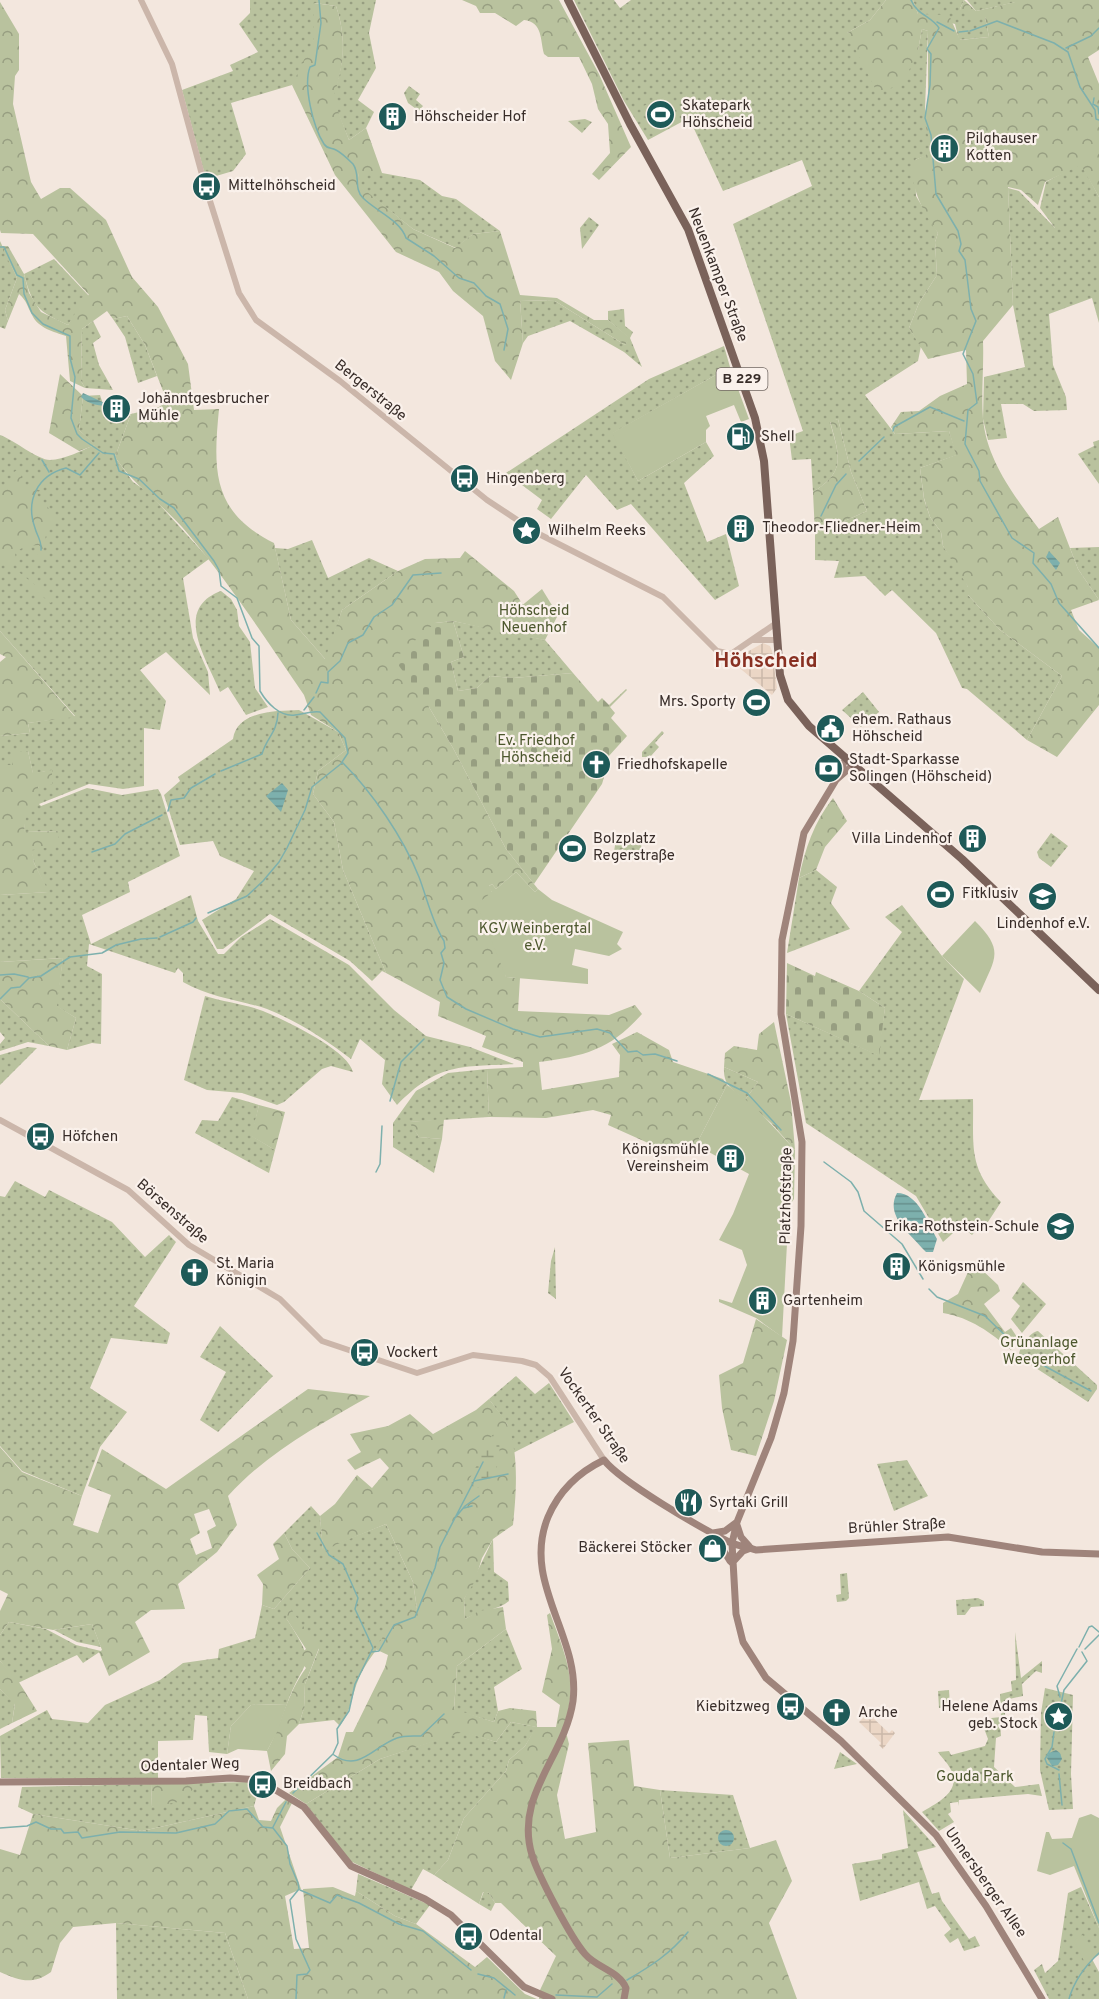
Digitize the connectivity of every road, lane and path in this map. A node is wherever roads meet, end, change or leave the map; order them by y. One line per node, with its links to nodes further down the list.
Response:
1 (141, 0): 6 (street, Bergerstraße)
2 (568, 0): 3 (main road, Neuenkamper Straße / B 229)
3 (775, 624): 4 (street); 5 (main road, Neuenkamper Straße / B 229)
4 (766, 631): 5 (street); 6 (street)
5 (776, 637): 6 (street); 7 (main road, Neuenkamper Straße / B 229)
6 (753, 640)
7 (846, 758): 8 (main road, B 229); 9 (main road, Platzhofstraße)
8 (854, 765): 9 (main road, Platzhofstraße); 10 (main road, B 229)
9 (836, 780): 14 (main road, Platzhofstraße)
10 (1099, 990)
11 (0, 1120): 12 (street, Börsenstraße)
12 (420, 1373): 13 (street, Vockerter Straße)
13 (604, 1460): 15 (main road, Vockerter Straße); 22 (main road)
14 (737, 1522): 15 (main road); 16 (main road, Platzhofstraße); 17 (main road)
15 (713, 1533): 16 (main road, Vockerter Straße); 19 (main road)
16 (732, 1543): 17 (main road, Brühler Straße); 19 (main road, Platzhofstraße)
17 (751, 1548): 18 (main road, Brühler Straße); 19 (main road)
18 (1099, 1554)
19 (732, 1564): 23 (main road, Unnersberger Allee)
20 (0, 1782): 21 (main road, Odentaler Weg)
21 (552, 1999)
22 (624, 1999)
23 (1042, 1999)

